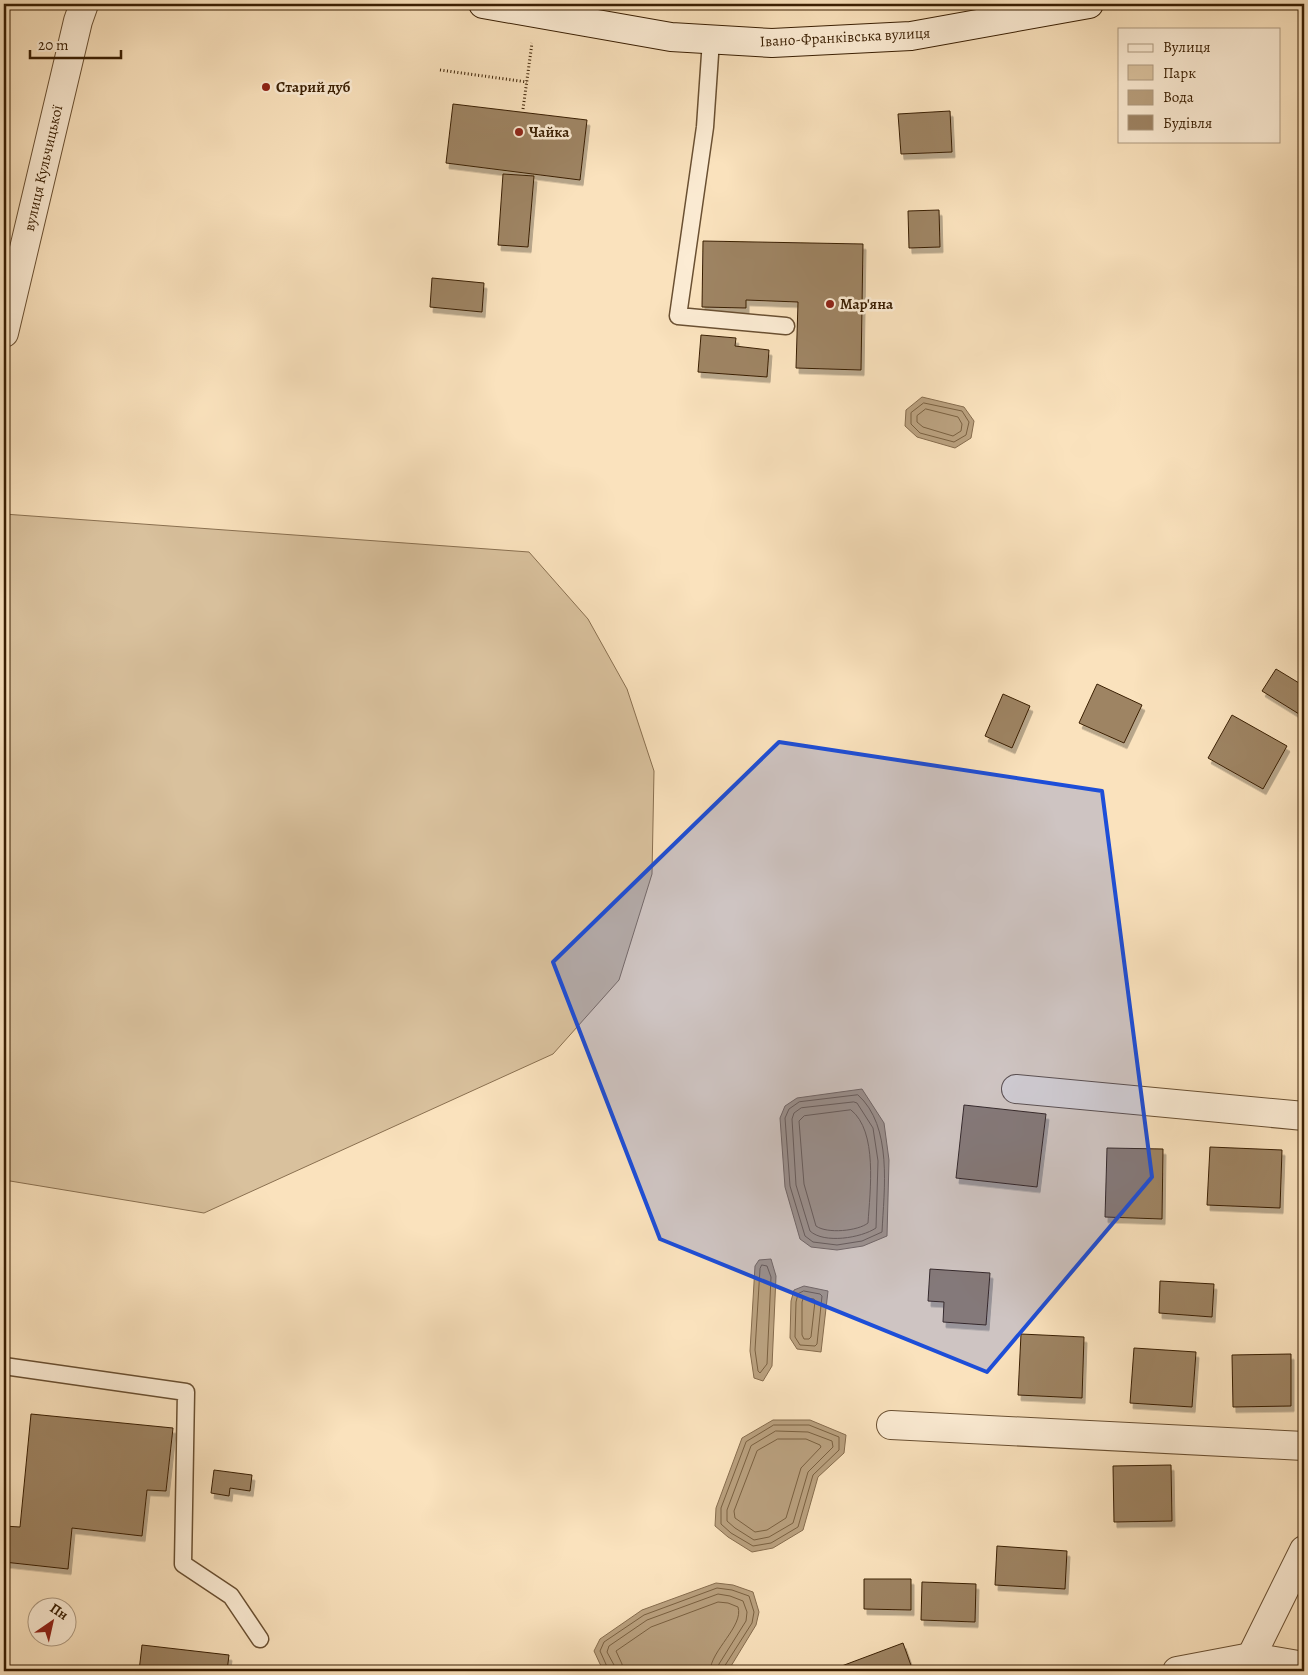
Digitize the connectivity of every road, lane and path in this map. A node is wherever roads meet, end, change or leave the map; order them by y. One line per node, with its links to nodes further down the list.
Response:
1 (84, 4): 10 (street, вулиця Кульчицької)
2 (483, 4): 5 (street, Івано-Франківська вулиця)
3 (1089, 4): 5 (street, Івано-Франківська вулиця)
4 (533, 37): 7 (path)
5 (711, 40): 9 (lane)
6 (440, 70): 7 (path)
7 (527, 82): 8 (path)
8 (523, 109)
9 (786, 326)
10 (4, 333)
11 (1016, 1089): 12 (street)
12 (1304, 1116)
13 (4, 1366): 17 (lane)
14 (891, 1425): 15 (street)
15 (1304, 1446)
16 (1304, 1550): 18 (street)
17 (260, 1639)
18 (1251, 1657): 19 (street); 20 (street)
19 (1304, 1666)
20 (1176, 1671)

